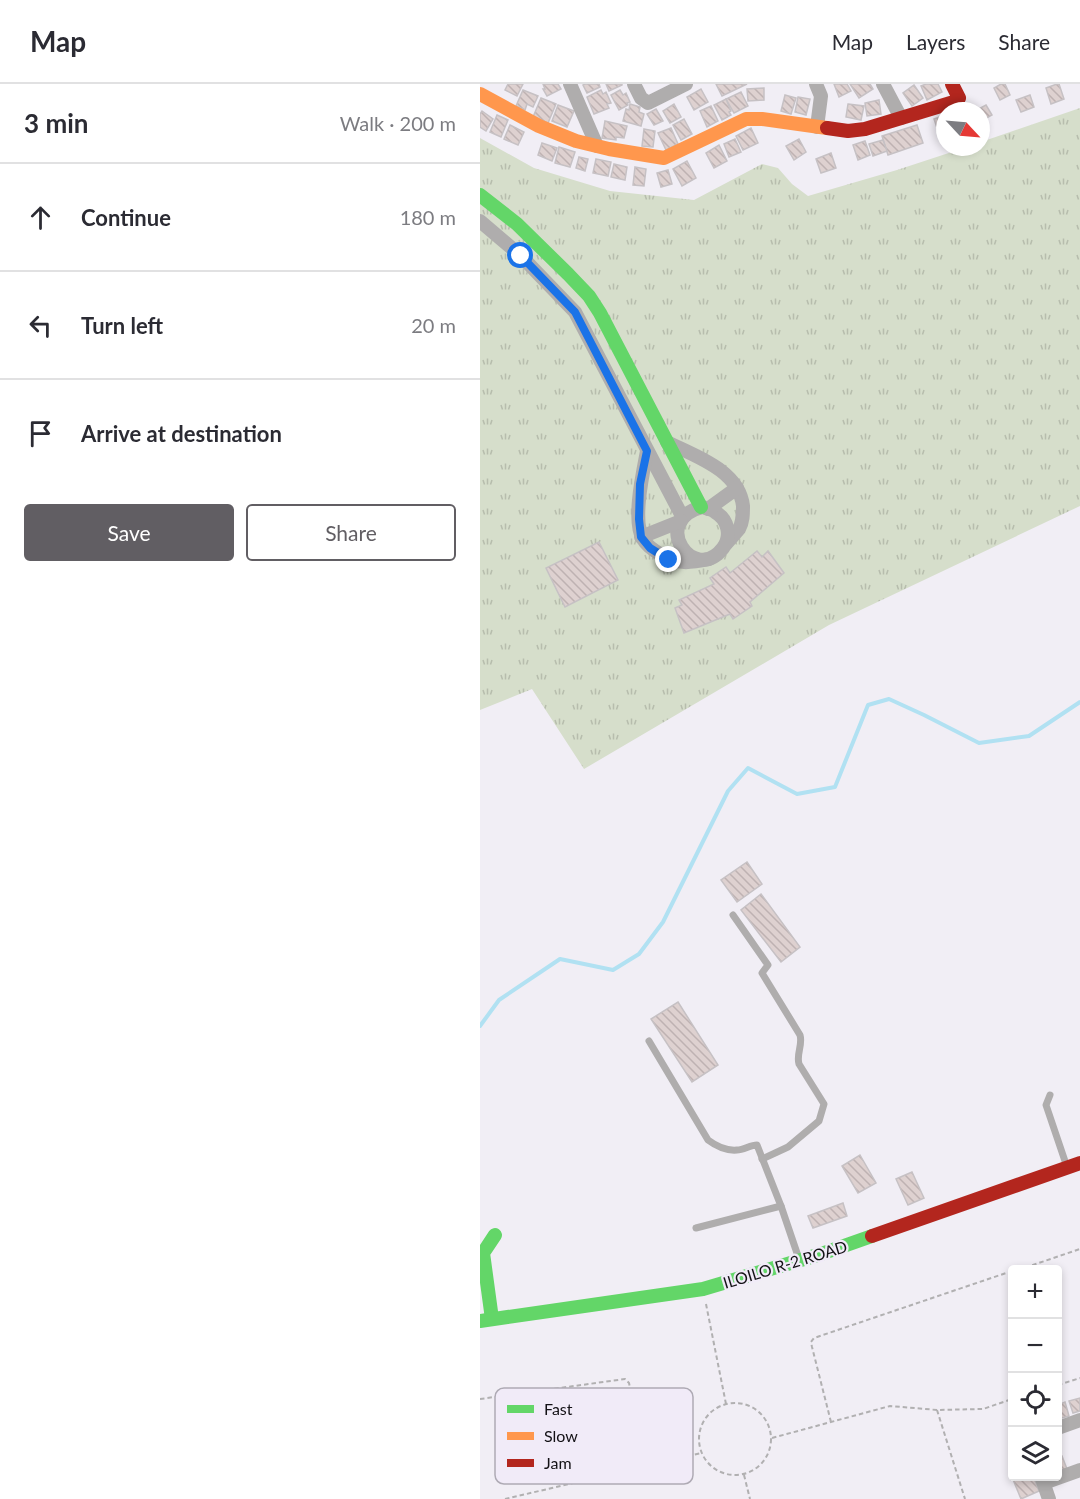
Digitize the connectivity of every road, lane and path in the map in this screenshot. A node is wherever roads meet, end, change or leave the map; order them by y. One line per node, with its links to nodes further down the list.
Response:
1 (570, 84): 10 (street)
2 (634, 84): 3 (street)
3 (686, 84)
4 (816, 84): 9 (street)
5 (883, 84): 8 (street)
6 (952, 84): 8 (street)
7 (480, 94): 10 (street)
8 (900, 118): 9 (street)
9 (817, 127): 10 (street)
10 (597, 146)
11 (480, 195): 13 (street)
12 (480, 221): 14 (street)
13 (646, 400): 14 (street); 15 (street)
14 (626, 410): 16 (street)
15 (667, 442): 17 (street); 18 (street)
16 (647, 451): 19 (street); 20 (street)
17 (737, 488): 18 (street); 21 (street)
18 (704, 508): 19 (street); 21 (street)
19 (682, 520): 20 (street); 22 (street)
20 (641, 537): 22 (street)
21 (726, 544): 22 (street)
22 (709, 559)
23 (733, 915): 26 (lane)
24 (649, 1041): 26 (lane)
25 (1050, 1095): 27 (lane)
26 (762, 1159): 28 (lane)
27 (1074, 1165): 32 (street, ILOILO R-2 ROAD)
28 (781, 1206): 29 (lane); 32 (lane)
29 (696, 1228)
30 (495, 1235): 36 (street)
31 (1080, 1249): 33 (path)
32 (800, 1261): 36 (street, ILOILO R-2 ROAD)
33 (1030, 1265)
34 (1008, 1272): 47 (path)
35 (707, 1309): 44 (path)
36 (486, 1320)
37 (1080, 1378): 38 (path)
38 (1062, 1384)
39 (560, 1388): 40 (path)
40 (630, 1388)
41 (495, 1397): 42 (path)
42 (480, 1399)
43 (1008, 1400): 45 (path)
44 (726, 1404): 49 (path); 50 (path)
45 (937, 1410): 47 (path); 59 (path)
46 (1080, 1420): 48 (street)
47 (831, 1422): 49 (path)
48 (1061, 1427)
49 (772, 1438): 53 (path)
50 (701, 1453): 51 (path); 53 (path)
51 (693, 1455)
52 (1080, 1470): 54 (street)
53 (744, 1475): 58 (path)
54 (1062, 1475)
55 (1042, 1481): 60 (street)
56 (569, 1484): 57 (path)
57 (506, 1499)
58 (750, 1499)
59 (964, 1499)
60 (1049, 1499)

